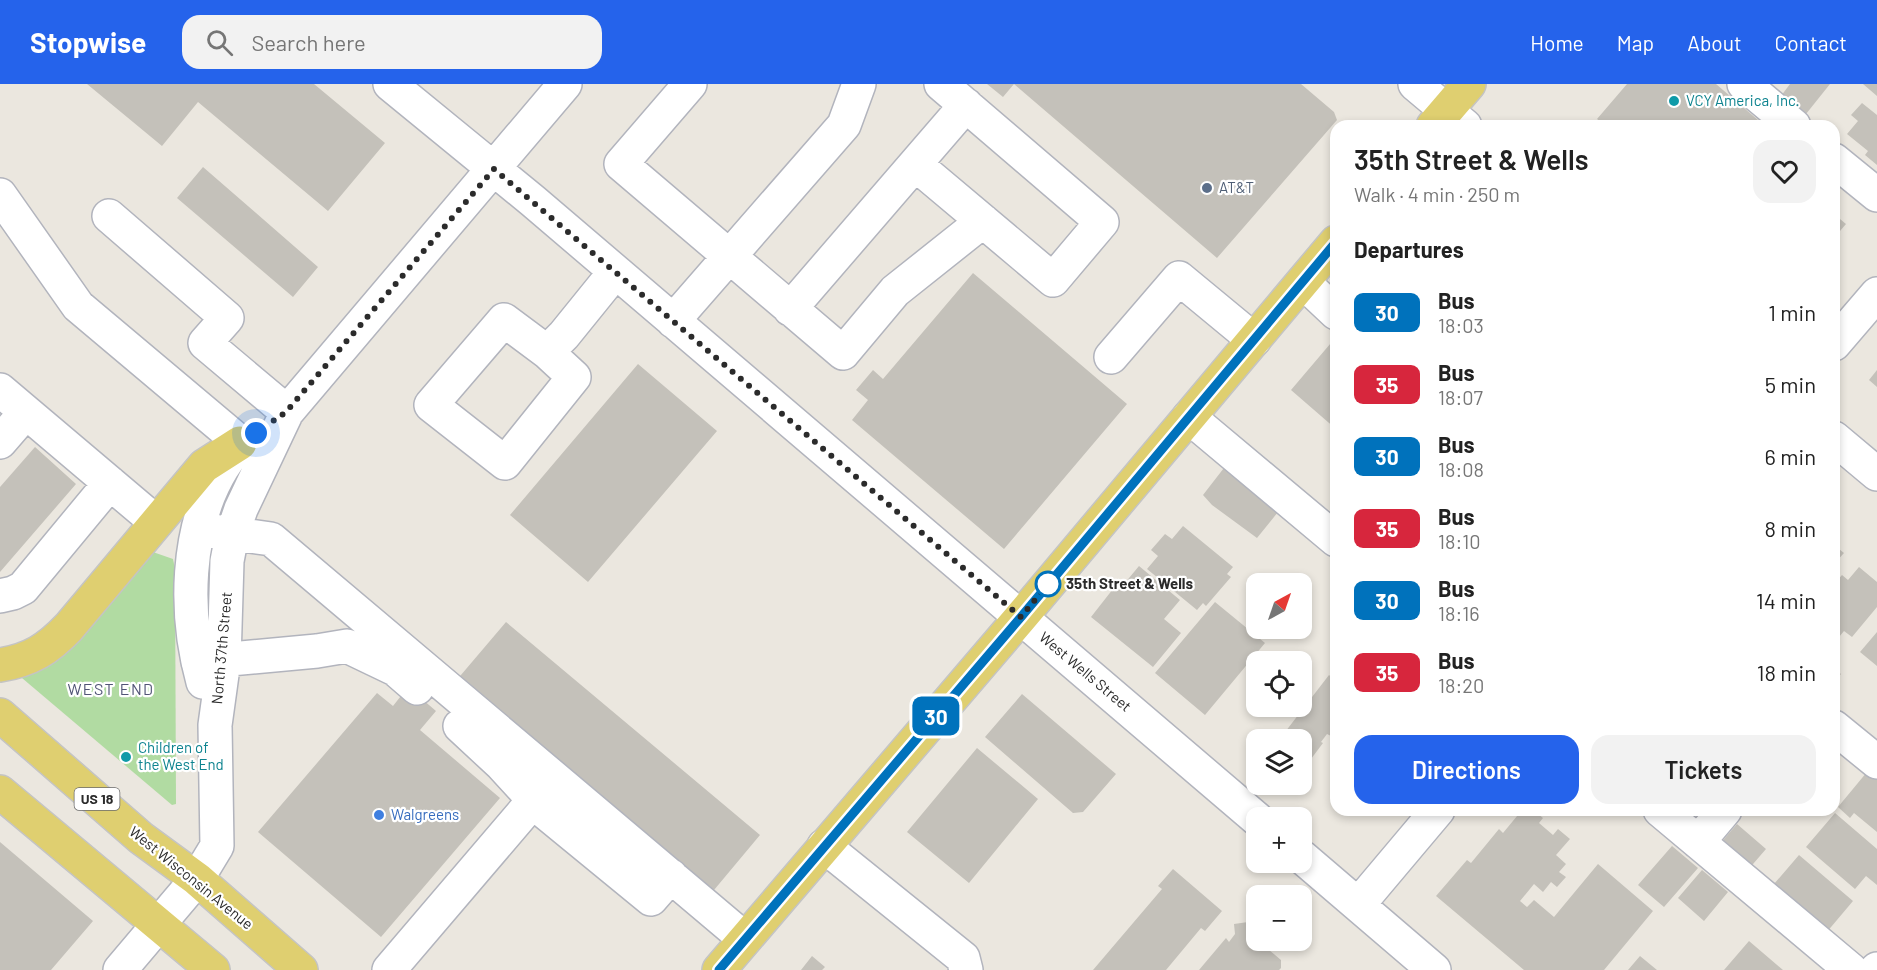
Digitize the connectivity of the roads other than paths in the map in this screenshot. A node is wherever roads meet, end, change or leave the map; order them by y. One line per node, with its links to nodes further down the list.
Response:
1 (390, 84): 15 (street, West Wells Street)
2 (565, 84): 15 (street, North 37th Street)
3 (690, 84): 21 (street)
4 (859, 84): 21 (street)
5 (941, 84): 9 (street)
6 (1415, 84): 10 (street)
7 (1468, 84): 11 (main road)
8 (1758, 88): 12 (street)
9 (966, 105): 13 (street); 19 (street)
10 (1447, 120)
11 (1449, 120)
12 (1788, 120)
13 (915, 164): 19 (street); 26 (street)
14 (1840, 165): 17 (street)
15 (494, 169): 22 (street, West Wells Street); 34 (street, North 37th Street)
16 (0, 195): 38 (street)
17 (1877, 195)
18 (109, 216): 34 (street)
19 (983, 221): 26 (street)
20 (1330, 249): 23 (main road)
21 (729, 257): 26 (street); 27 (street)
22 (615, 272): 27 (street, West Wells Street); 30 (street)
23 (1303, 282): 25 (street); 29 (main road)
24 (1877, 294): 28 (street)
25 (1330, 307)
26 (790, 309)
27 (673, 321): 46 (street, West Wells Street)
28 (1840, 337)
29 (1254, 340): 31 (street); 35 (main road)
30 (547, 352)
31 (1111, 357)
32 (0, 390): 33 (street)
33 (26, 412): 36 (street); 40 (street)
34 (286, 412): 38 (street, North 37th Street)
35 (1189, 417): 44 (street); 46 (main road)
36 (0, 442)
37 (1840, 443): 39 (street)
38 (251, 452): 41 (main road); 42 (street, North 37th Street); 43 (street, North 37th Street)
39 (1877, 474)
40 (110, 483): 41 (street); 45 (street)
41 (156, 522): 48 (main road)
42 (199, 529): 43 (street); 47 (street, North 37th Street)
43 (232, 535): 47 (street, North 37th Street); 61 (street)
44 (1330, 535)
45 (0, 596)
46 (1021, 617): 54 (street, West Wells Street); 59 (main road)
47 (211, 661): 53 (street); 62 (street, North 37th Street)
48 (0, 665)
49 (0, 715): 62 (main road, West Wisconsin Avenue / US 18)
50 (1840, 732): 51 (street)
51 (1877, 762)
52 (0, 792): 64 (main road)
53 (534, 800): 61 (street); 69 (street)
54 (1246, 810)
55 (1433, 816): 63 (street)
56 (1667, 816): 58 (street)
57 (1720, 816): 58 (street)
58 (1698, 842): 73 (street)
59 (825, 846): 65 (main road); 71 (street)
60 (1312, 866): 63 (street)
61 (671, 876): 65 (street)
62 (197, 879): 64 (street, North 37th Street); 68 (main road, West Wisconsin Avenue / US 18)
63 (1358, 905): 72 (street)
64 (159, 924): 66 (street, North 37th Street); 67 (main road)
65 (745, 939): 70 (main road)
66 (120, 970)
67 (213, 970)
68 (301, 970)
69 (389, 970)
70 (719, 970)
71 (966, 970)
72 (1434, 970)
73 (1851, 970)

